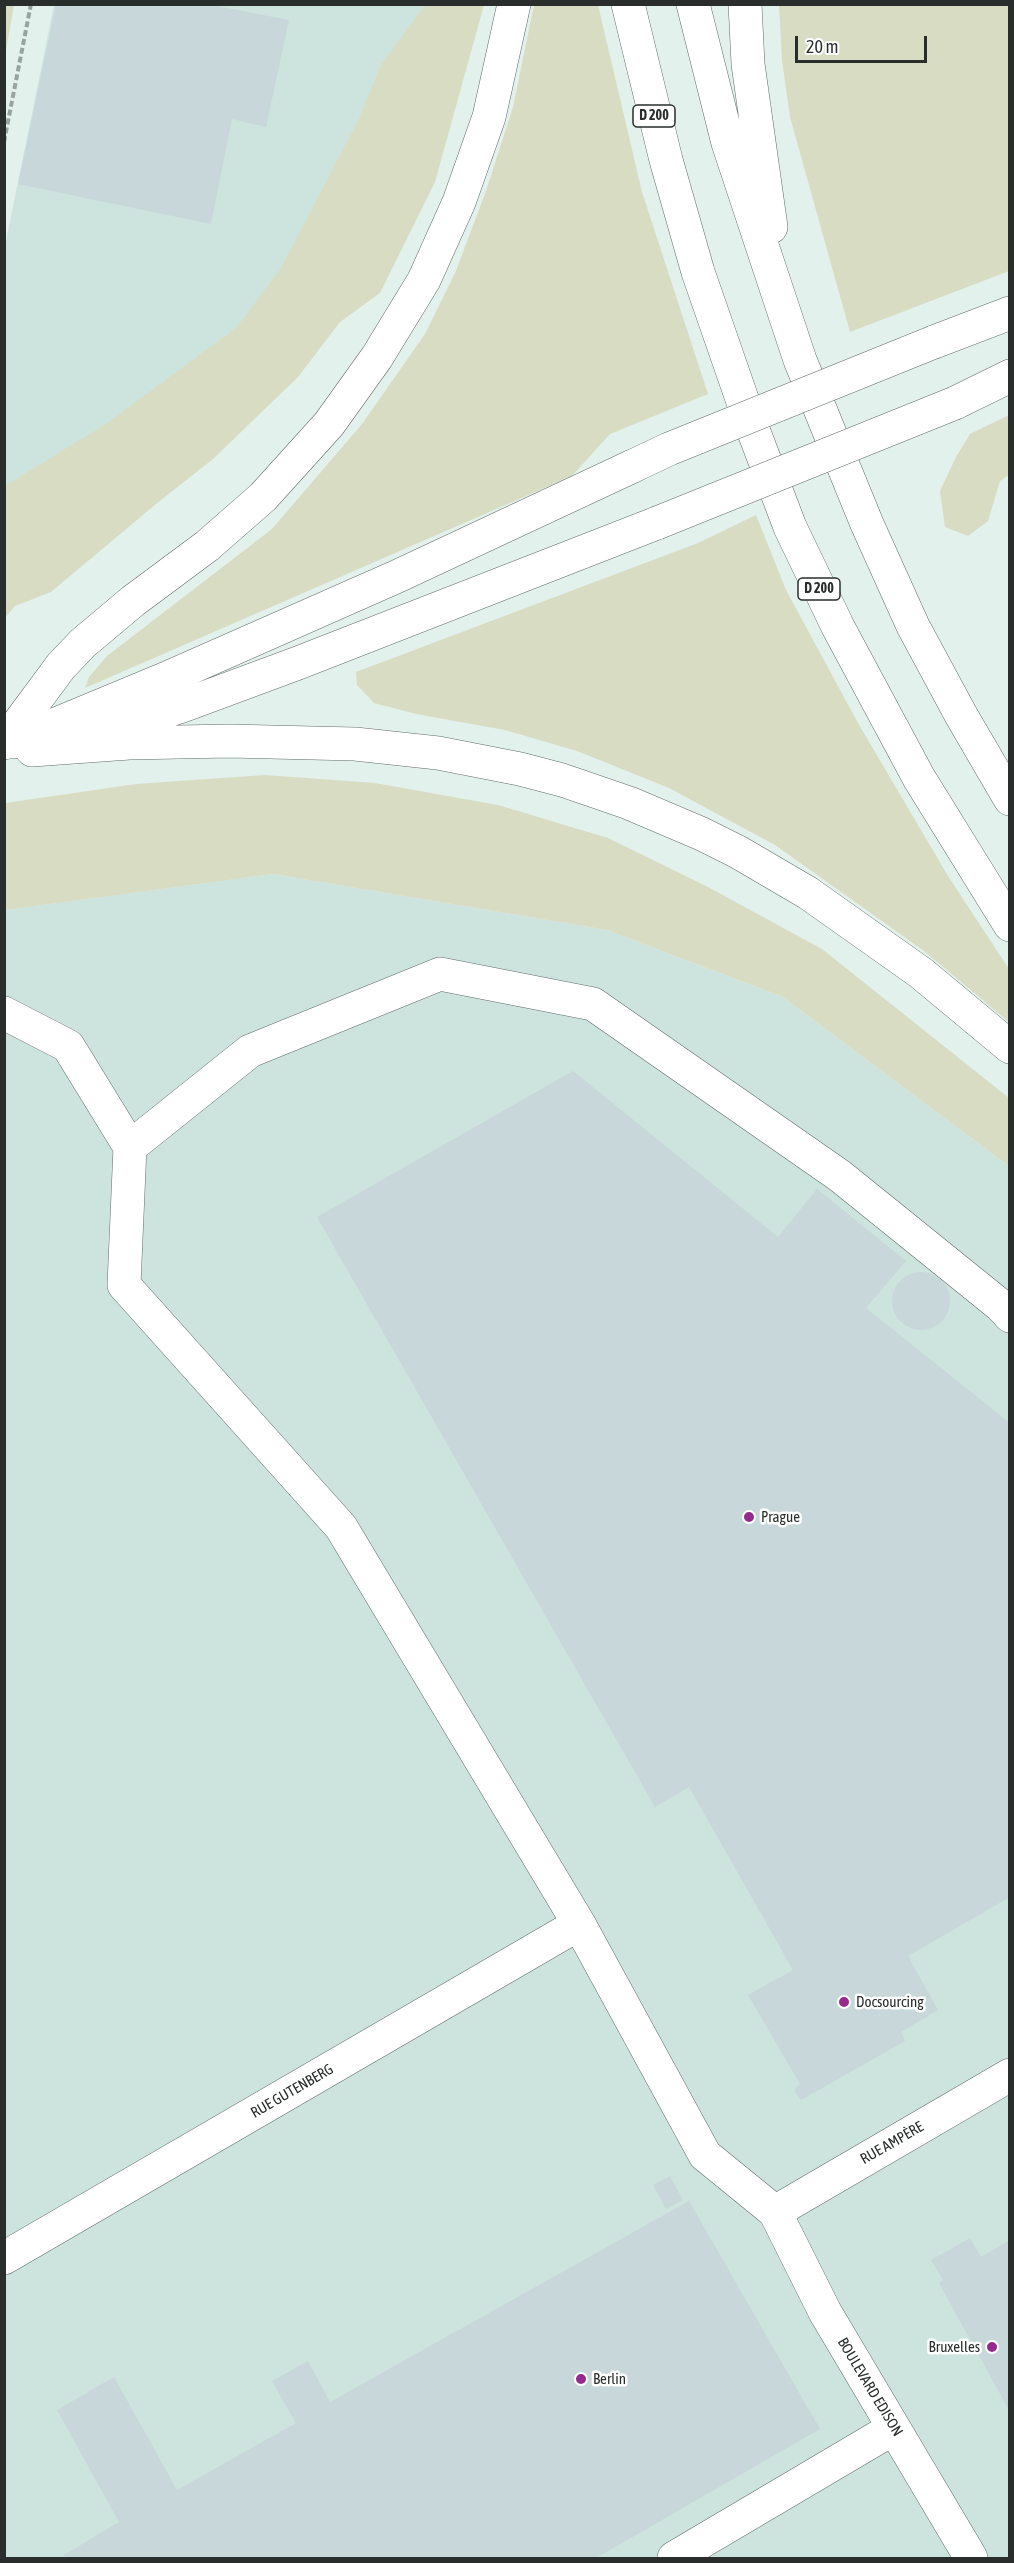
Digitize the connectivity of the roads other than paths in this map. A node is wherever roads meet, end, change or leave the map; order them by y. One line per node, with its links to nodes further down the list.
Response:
1 (514, 4): 8 (main road)
2 (628, 4): 10 (main road, D 200)
3 (693, 4): 5 (main road)
4 (745, 4): 5 (main road)
5 (783, 312): 9 (main road)
6 (1010, 313): 8 (main road, bridge)
7 (1010, 376): 8 (main road, bridge)
8 (11, 749): 12 (main road)
9 (1010, 799)
10 (1010, 925)
11 (4, 1013): 13 (main road)
12 (1010, 1047)
13 (130, 1147): 14 (main road); 15 (main road)
14 (1010, 1316)
15 (579, 1924): 17 (main road); 18 (main road, RUE GUTENBERG)
16 (1010, 2075): 17 (main road, RUE AMPÈRE)
17 (776, 2212): 19 (main road, BOULEVARD EDISON)
18 (4, 2258)
19 (894, 2428): 20 (main road); 21 (main road, BOULEVARD EDISON)
20 (674, 2559)
21 (971, 2559)

